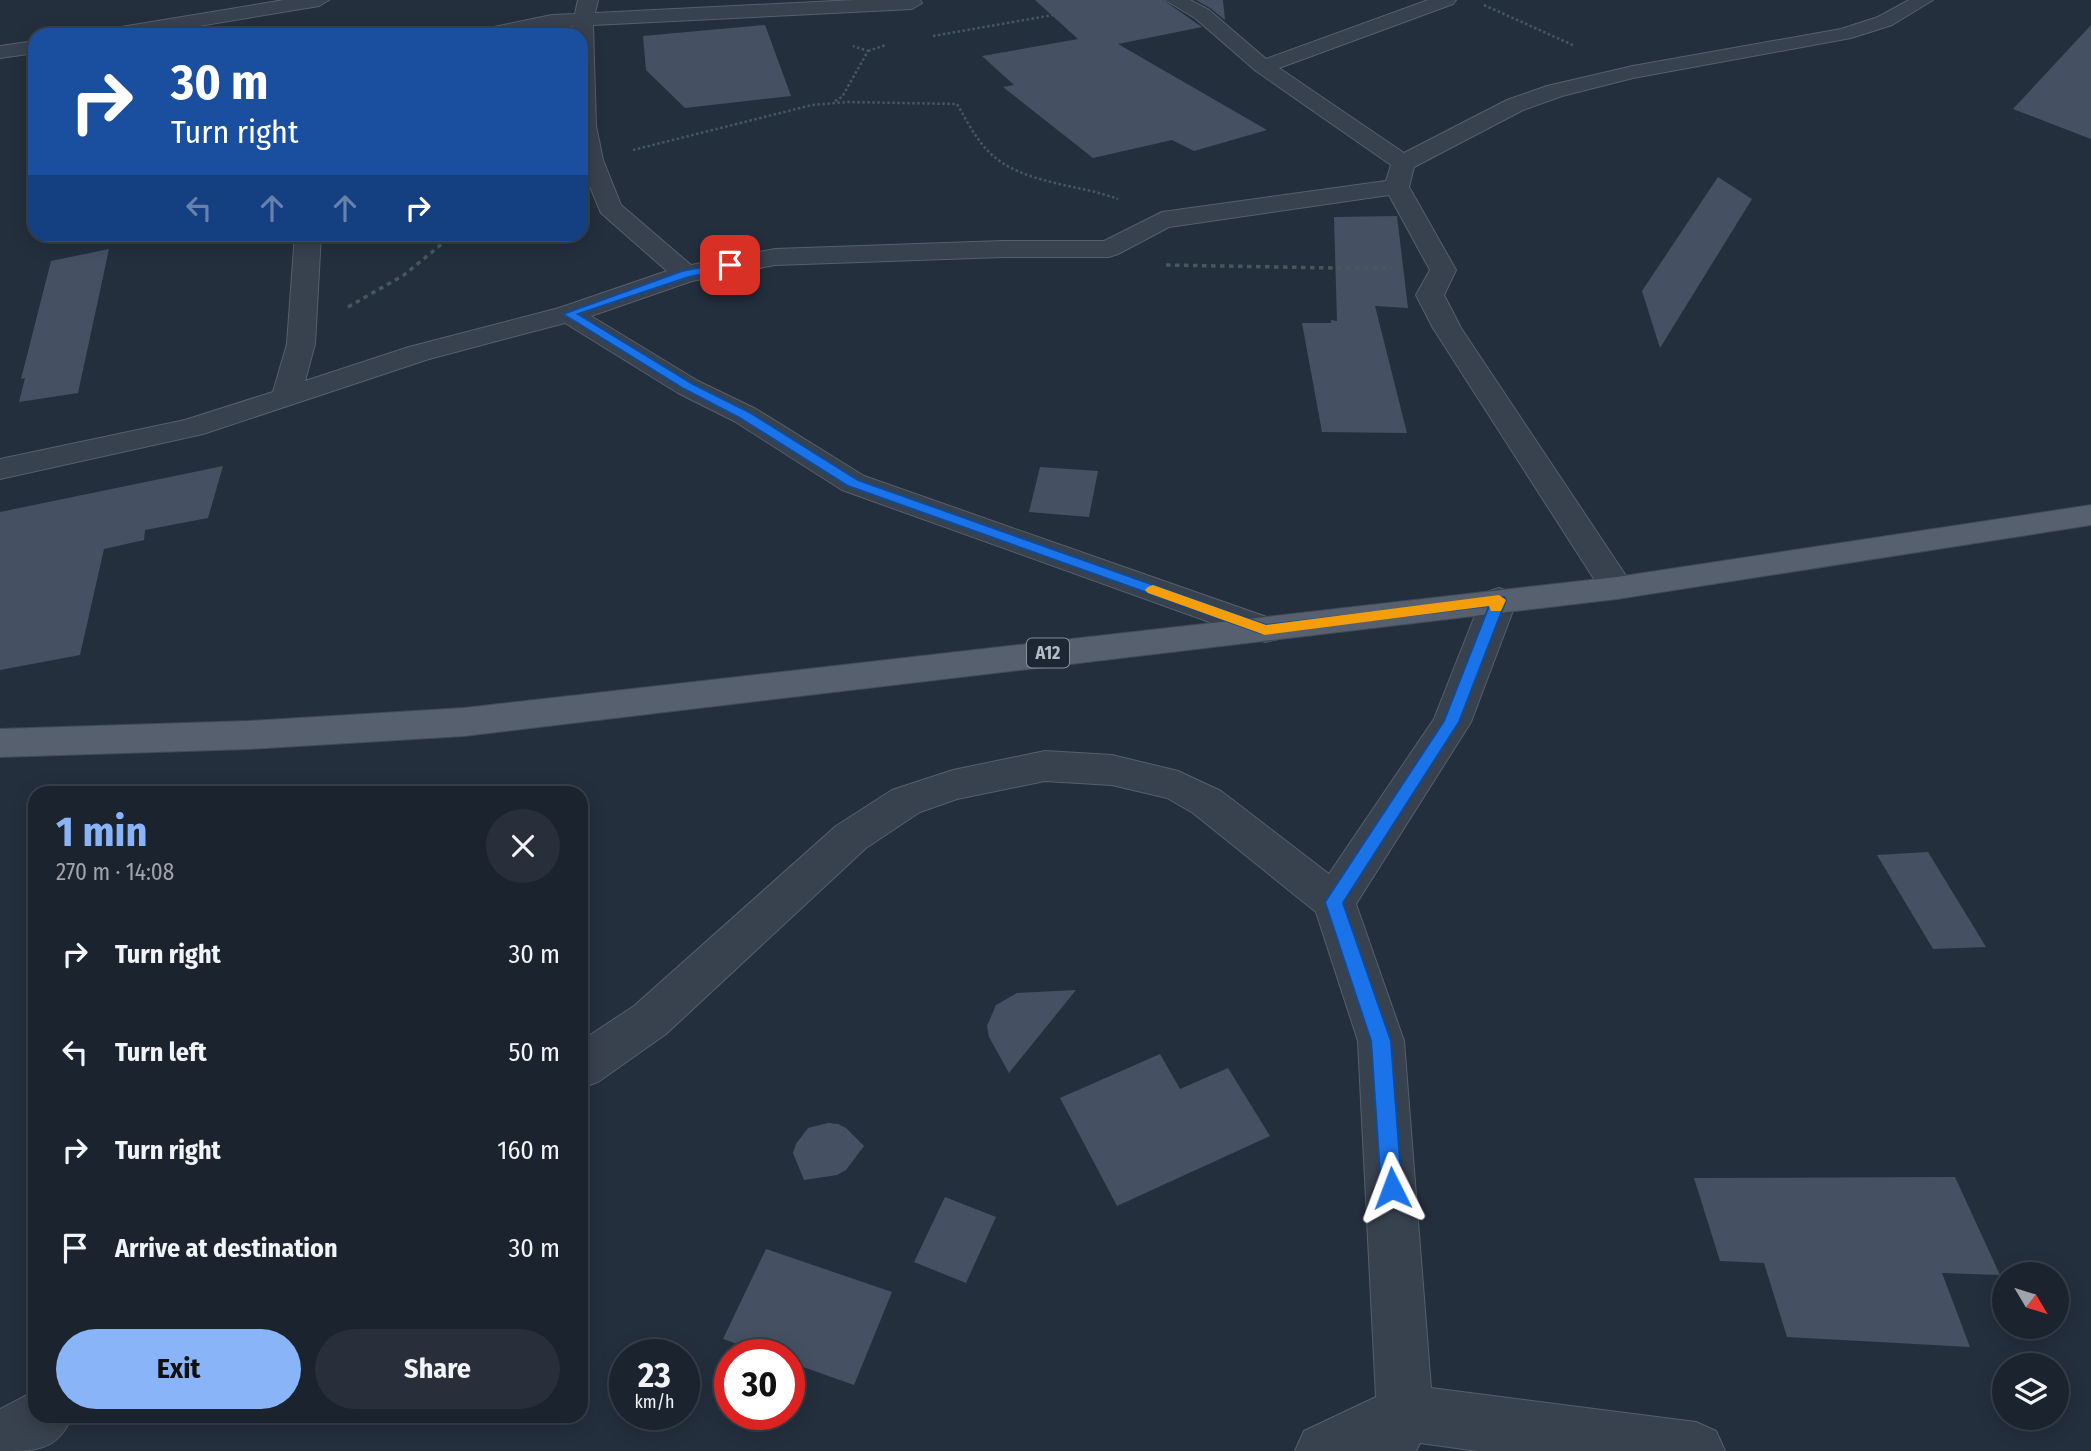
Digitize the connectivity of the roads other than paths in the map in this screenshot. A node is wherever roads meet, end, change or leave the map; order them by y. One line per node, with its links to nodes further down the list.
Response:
1 (1175, 0): 15 (street)
2 (1446, 0): 15 (street)
3 (1923, 0): 17 (street)
4 (193, 2): 8 (street)
5 (310, 2): 8 (street); 9 (street)
6 (912, 3): 7 (street)
7 (586, 10): 11 (street); 12 (street)
8 (234, 15): 10 (street)
9 (304, 25)
10 (153, 28)
11 (516, 28)
12 (586, 28)
13 (28, 48): 14 (street)
14 (0, 52)
15 (1263, 67): 17 (street)
16 (588, 155): 19 (street)
17 (1400, 175): 19 (street); 24 (street)
18 (307, 242): 21 (street)
19 (686, 274): 20 (street)
20 (569, 314): 21 (street); 26 (street)
21 (286, 397): 22 (street)
22 (0, 469)
23 (2091, 515): 24 (main road, A12)
24 (1616, 588): 25 (main road, A12)
25 (1499, 600): 26 (main road, A12); 28 (street)
26 (1265, 630): 27 (main road, A12)
27 (0, 743)
28 (1334, 902): 29 (street); 31 (street)
29 (588, 1062)
30 (32, 1423): 32 (street)
31 (1396, 1432): 33 (street); 34 (street)
32 (0, 1441)
33 (1324, 1451)
34 (1696, 1451)

